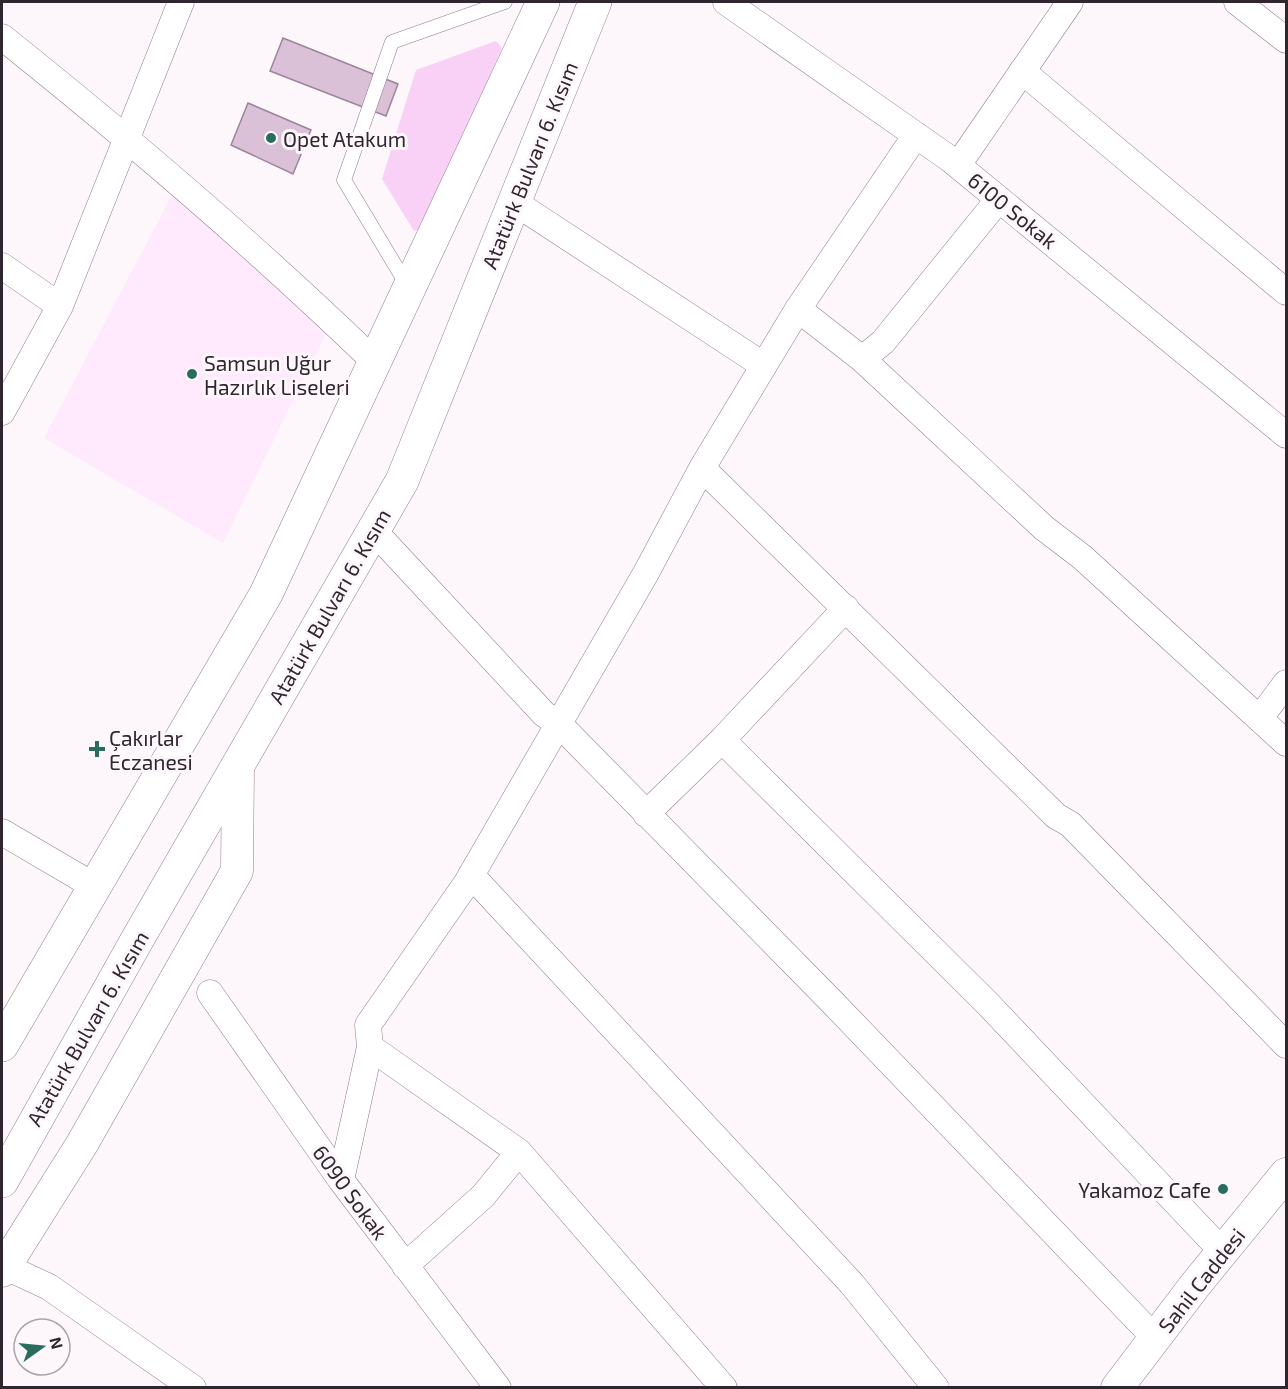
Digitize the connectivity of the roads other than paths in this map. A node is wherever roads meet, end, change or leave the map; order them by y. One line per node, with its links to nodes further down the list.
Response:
1 (181, 2): 12 (street)
2 (505, 2): 17 (lane)
3 (543, 2): 17 (highway)
4 (595, 2): 15 (highway, Atatürk Bulvarı 6. Kısım)
5 (726, 2): 11 (street, 6100 Sokak)
6 (1070, 2): 10 (street)
7 (1237, 2): 9 (street)
8 (2, 37): 12 (street)
9 (1287, 40)
10 (1022, 71): 13 (street); 18 (street)
11 (916, 135): 13 (street, 6100 Sokak); 20 (street)
12 (127, 137): 19 (street); 22 (street)
13 (958, 165): 14 (street, 6100 Sokak)
14 (999, 199): 21 (street); 25 (street, 6100 Sokak)
15 (514, 202): 23 (street); 27 (highway, Atatürk Bulvarı 6. Kısım)
16 (2, 266): 19 (street)
17 (409, 289): 22 (highway)
18 (1287, 292)
19 (60, 306): 24 (street)
20 (798, 309): 21 (street); 23 (street)
21 (862, 359): 30 (street)
22 (375, 362): 38 (highway)
23 (763, 365): 26 (street)
24 (2, 412)
25 (1287, 435)
26 (702, 468): 28 (street); 31 (street)
27 (373, 530): 31 (street); 34 (highway, Atatürk Bulvarı 6. Kısım)
28 (846, 608): 32 (street); 41 (street)
29 (1287, 683): 30 (street)
30 (1260, 717): 33 (street)
31 (558, 724): 35 (street); 37 (street)
32 (722, 740): 35 (street); 47 (street)
33 (1287, 743)
34 (238, 765): 46 (highway, Atatürk Bulvarı 6. Kısım); 49 (street)
35 (646, 814): 50 (street)
36 (2, 832): 38 (street)
37 (471, 875): 42 (street); 54 (street)
38 (94, 886): 40 (highway)
39 (210, 993): 45 (street, 6090 Sokak)
40 (2, 1045)
41 (1287, 1045)
42 (370, 1047): 43 (street); 45 (street)
43 (519, 1152): 48 (street); 53 (street)
44 (1287, 1174): 47 (street, Sahil Caddesi)
45 (340, 1180): 48 (street, 6090 Sokak)
46 (2, 1182)
47 (1222, 1251): 50 (street, Sahil Caddesi)
48 (405, 1266): 52 (street, 6090 Sokak)
49 (2, 1267): 51 (street)
50 (1155, 1338): 55 (street, Sahil Caddesi)
51 (192, 1388)
52 (498, 1388)
53 (724, 1388)
54 (936, 1388)
55 (1117, 1388)

